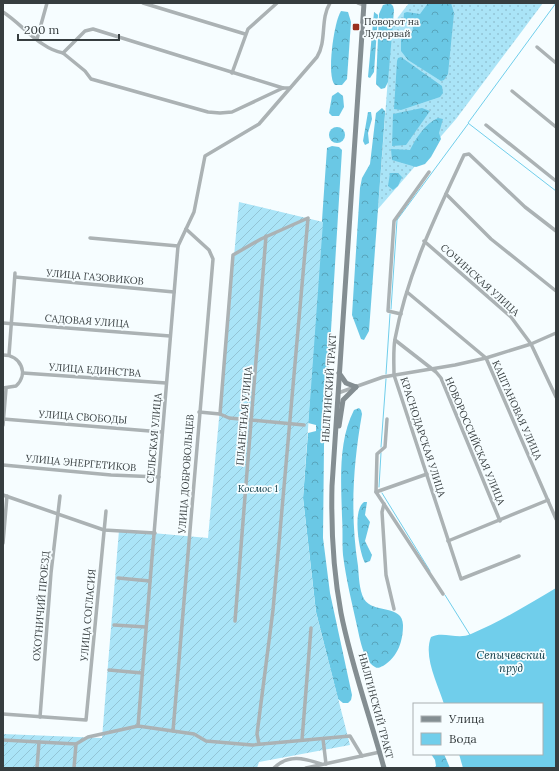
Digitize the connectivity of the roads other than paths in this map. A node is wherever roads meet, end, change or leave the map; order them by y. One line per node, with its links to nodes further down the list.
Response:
1 (47, 3): 9 (street)
2 (143, 3): 8 (street)
3 (277, 3): 8 (street)
4 (330, 3): 15 (street)
5 (358, 3): 6 (street)
6 (364, 4): 43 (main road, НЫЛГИНСКИЙ ТРАКТ)
7 (3, 12): 9 (street)
8 (246, 34): 13 (street)
9 (37, 39): 11 (street)
10 (537, 46): 12 (street)
11 (63, 53): 13 (street); 14 (street)
12 (556, 63)
13 (232, 73): 14 (street)
14 (283, 88): 15 (street)
15 (290, 88): 22 (street, СЕЛЬСКАЯ УЛИЦА)
16 (512, 91): 18 (street)
17 (486, 125): 20 (street)
18 (556, 126)
19 (429, 172): 31 (street)
20 (556, 181)
21 (446, 194): 23 (street, КРАСНОДАРСКАЯ УЛИЦА); 26 (street, КРАСНОДАРСКАЯ УЛИЦА); 28 (street)
22 (186, 229): 27 (street, СЕЛЬСКАЯ УЛИЦА); 50 (street, УЛИЦА ДОБРОВОЛЬЦЕВ)
23 (556, 231)
24 (266, 236): 51 (street); 54 (street, ПЛАНЕТНАЯ УЛИЦА); 55 (street)
25 (90, 238): 27 (street)
26 (424, 241): 30 (street, КРАСНОДАРСКАЯ УЛИЦА); 37 (street, СОЧИНСКАЯ УЛИЦА)
27 (178, 246): 29 (street, СЕЛЬСКАЯ УЛИЦА)
28 (556, 291)
29 (174, 292): 33 (street, УЛИЦА ГАЗОВИКОВ); 35 (street, СЕЛЬСКАЯ УЛИЦА)
30 (407, 292): 31 (street, КРАСНОДАРСКАЯ УЛИЦА); 40 (street, КАШТАНОВАЯ УЛИЦА)
31 (402, 314): 36 (street, КРАСНОДАРСКАЯ УЛИЦА)
32 (3, 323): 33 (street, САДОВАЯ УЛИЦА)
33 (11, 324): 35 (street, САДОВАЯ УЛИЦА); 39 (street)
34 (556, 333): 37 (street)
35 (170, 336): 45 (street, СЕЛЬСКАЯ УЛИЦА)
36 (395, 340): 41 (street, НОВОРОССИЙСКАЯ УЛИЦА); 44 (street, КРАСНОДАРСКАЯ УЛИЦА)
37 (530, 344): 40 (street); 49 (street, СОЧИНСКАЯ УЛИЦА)
38 (3, 355): 39 (street)
39 (9, 355): 42 (street)
40 (486, 358): 41 (street); 66 (street, КАШТАНОВАЯ УЛИЦА)
41 (431, 370): 44 (street); 71 (street, НОВОРОССИЙСКАЯ УЛИЦА)
42 (23, 373): 45 (street, УЛИЦА ЕДИНСТВА); 47 (street)
43 (339, 373): 46 (main road); 48 (main road, НЫЛГИНСКИЙ ТРАКТ)
44 (394, 376): 46 (street); 60 (street, КРАСНОДАРСКАЯ УЛИЦА)
45 (166, 384): 58 (street, СЕЛЬСКАЯ УЛИЦА)
46 (356, 387): 48 (street); 62 (main road)
47 (4, 388): 52 (street)
48 (338, 394): 62 (main road, НЫЛГИНСКИЙ ТРАКТ)
49 (556, 397)
50 (199, 412): 51 (street); 90 (street, УЛИЦА ДОБРОВОЛЬЦЕВ)
51 (220, 414): 54 (street)
52 (3, 419): 56 (street); 58 (street, УЛИЦА СВОБОДЫ)
53 (387, 419): 63 (street)
54 (252, 420): 55 (street); 81 (street, ПЛАНЕТНАЯ УЛИЦА)
55 (289, 423): 57 (street); 96 (street)
56 (3, 425)
57 (304, 425)
58 (162, 432): 61 (street, СЕЛЬСКАЯ УЛИЦА)
59 (3, 465): 61 (street, УЛИЦА ЭНЕРГЕТИКОВ)
60 (427, 474): 63 (street); 74 (street, КРАСНОДАРСКАЯ УЛИЦА)
61 (159, 477): 73 (street, СЕЛЬСКАЯ УЛИЦА)
62 (332, 477): 97 (main road, НЫЛГИНСКИЙ ТРАКТ)
63 (376, 492): 67 (street)
64 (5, 495): 69 (street); 75 (street)
65 (60, 496): 69 (street, ОХОТНИЧИЙ ПРОЕЗД)
66 (548, 500): 70 (street, КАШТАНОВАЯ УЛИЦА); 71 (street, НОВОРОССИЙСКАЯ УЛИЦА)
67 (384, 504): 79 (street); 80 (street)
68 (106, 511): 72 (street, УЛИЦА СОГЛАСИЯ)
69 (57, 514): 72 (street); 88 (street, ОХОТНИЧИЙ ПРОЕЗД)
70 (556, 519)
71 (500, 521): 74 (street, НОВОРОССИЙСКАЯ УЛИЦА)
72 (104, 530): 73 (street); 88 (street, УЛИЦА СОГЛАСИЯ)
73 (154, 533): 78 (street, СЕЛЬСКАЯ УЛИЦА)
74 (448, 541): 76 (street, КРАСНОДАРСКАЯ УЛИЦА)
75 (3, 543)
76 (519, 556)
77 (118, 578): 78 (street)
78 (150, 581): 83 (street, СЕЛЬСКАЯ УЛИЦА)
79 (443, 594)
80 (394, 609)
81 (235, 622)
82 (114, 625): 83 (street)
83 (146, 627): 86 (street, СЕЛЬСКАЯ УЛИЦА)
84 (311, 628): 93 (street)
85 (109, 670): 86 (street)
86 (142, 673): 89 (street, СЕЛЬСКАЯ УЛИЦА)
87 (3, 714): 88 (street)
88 (40, 717)
89 (138, 726): 90 (street); 95 (street)
90 (173, 731): 96 (street)
91 (323, 738): 93 (street); 98 (street); 99 (street)
92 (3, 740): 94 (street)
93 (302, 740): 96 (street)
94 (39, 742): 95 (street); 100 (street)
95 (76, 744): 101 (street)
96 (259, 744)
97 (380, 752): 98 (street); 104 (main road, НЫЛГИНСКИЙ ТРАКТ)
98 (362, 756): 99 (street)
99 (324, 764): 102 (street); 103 (street)
100 (37, 768)
101 (74, 768)
102 (274, 768)
103 (306, 768)
104 (384, 768)

